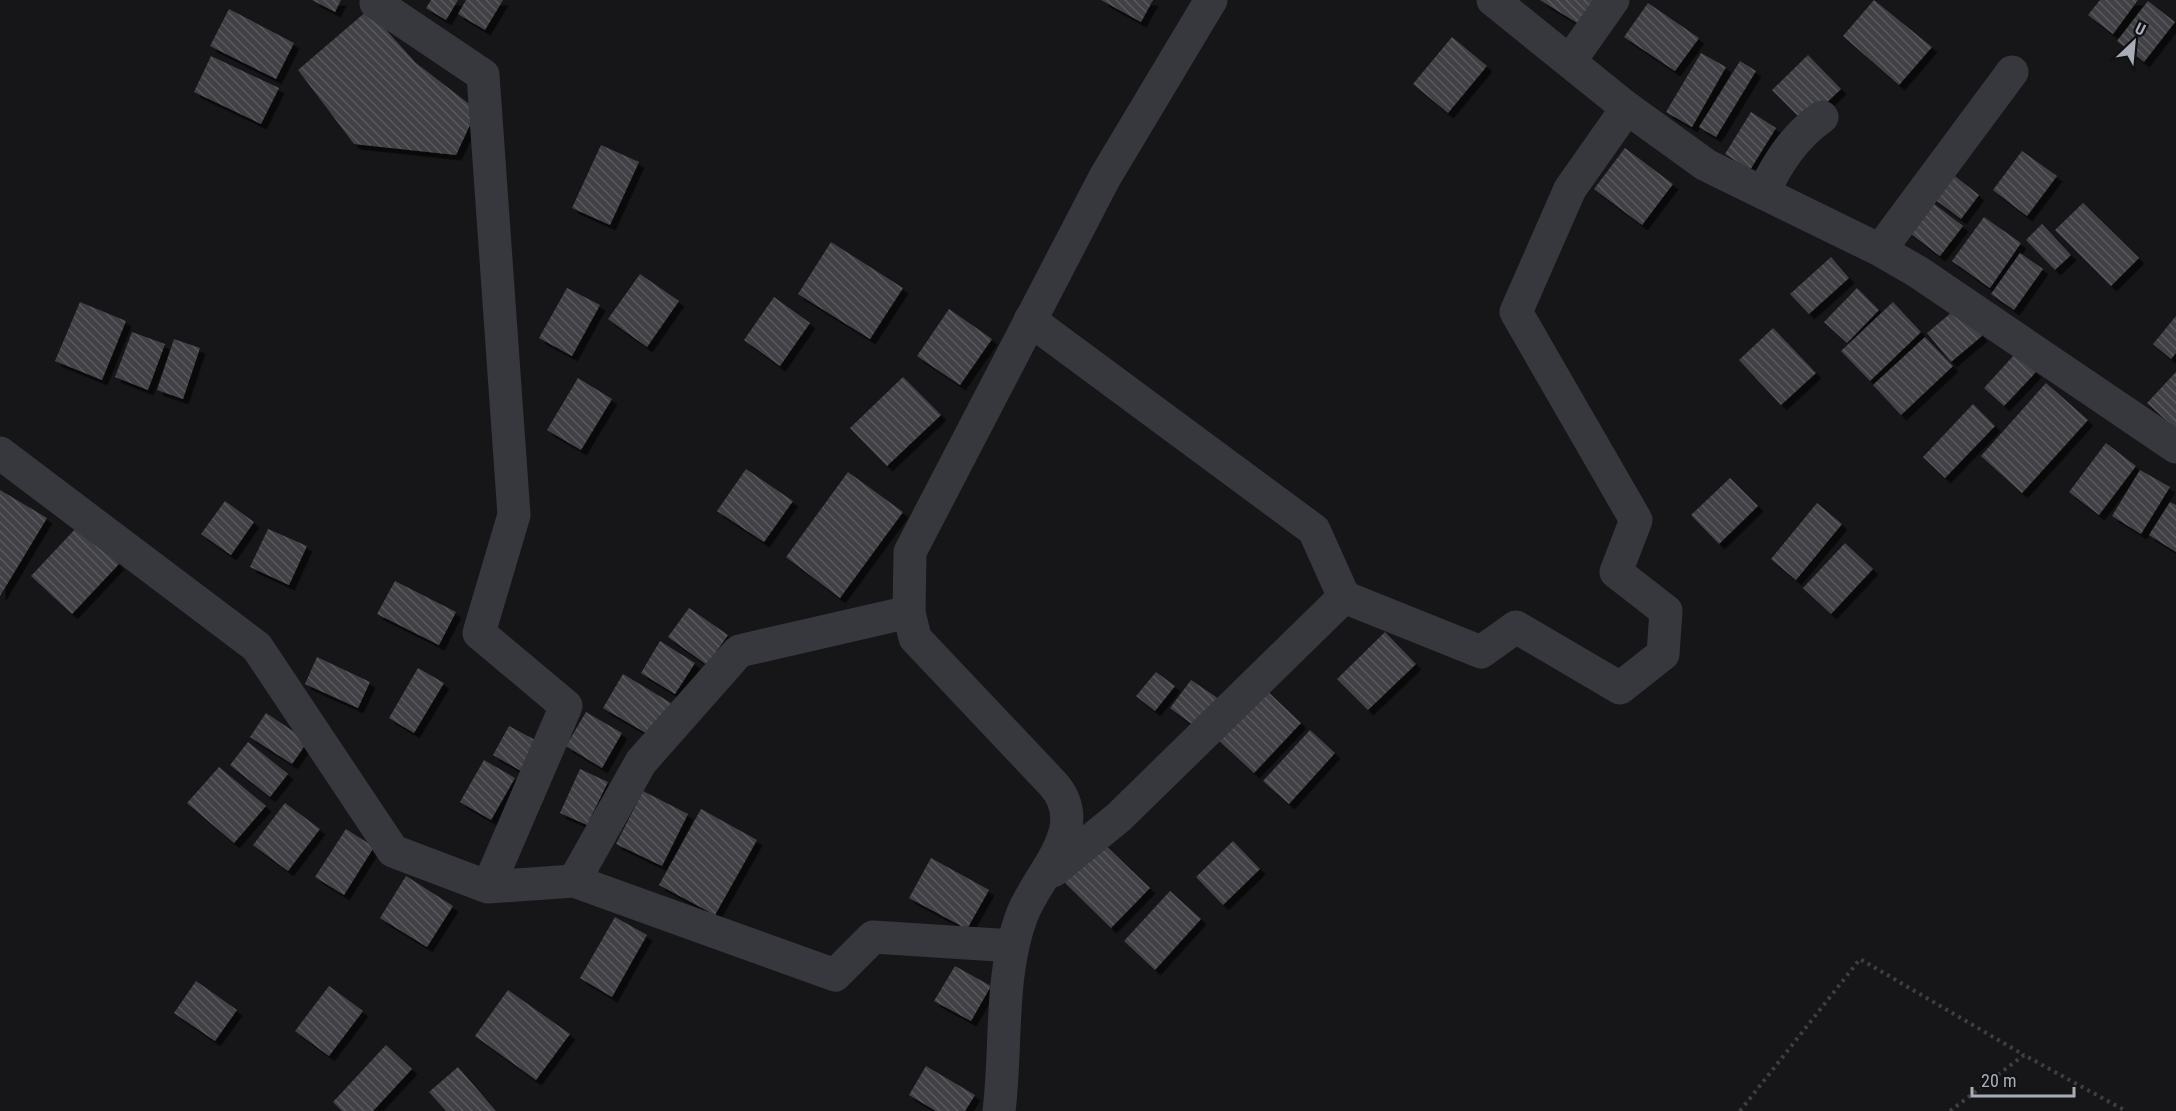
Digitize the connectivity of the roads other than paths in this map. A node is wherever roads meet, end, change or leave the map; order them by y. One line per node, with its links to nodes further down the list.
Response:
1 (378, 0): 18 (street)
2 (1210, 0): 11 (street)
3 (1493, 0): 5 (street)
4 (1613, 0): 5 (street)
5 (1570, 61): 7 (street)
6 (2012, 72): 10 (street)
7 (1627, 108): 9 (street); 14 (street)
8 (1822, 117): 9 (street)
9 (1763, 193): 10 (street)
10 (1880, 250): 12 (street)
11 (1030, 320): 14 (street); 15 (street)
12 (2176, 447)
13 (0, 453): 18 (street)
14 (1344, 597): 17 (street)
15 (909, 612): 16 (street); 17 (street)
16 (574, 881): 18 (street); 19 (street)
17 (1038, 882): 19 (street)
18 (488, 887)
19 (1013, 946): 20 (street)
20 (999, 1111)

